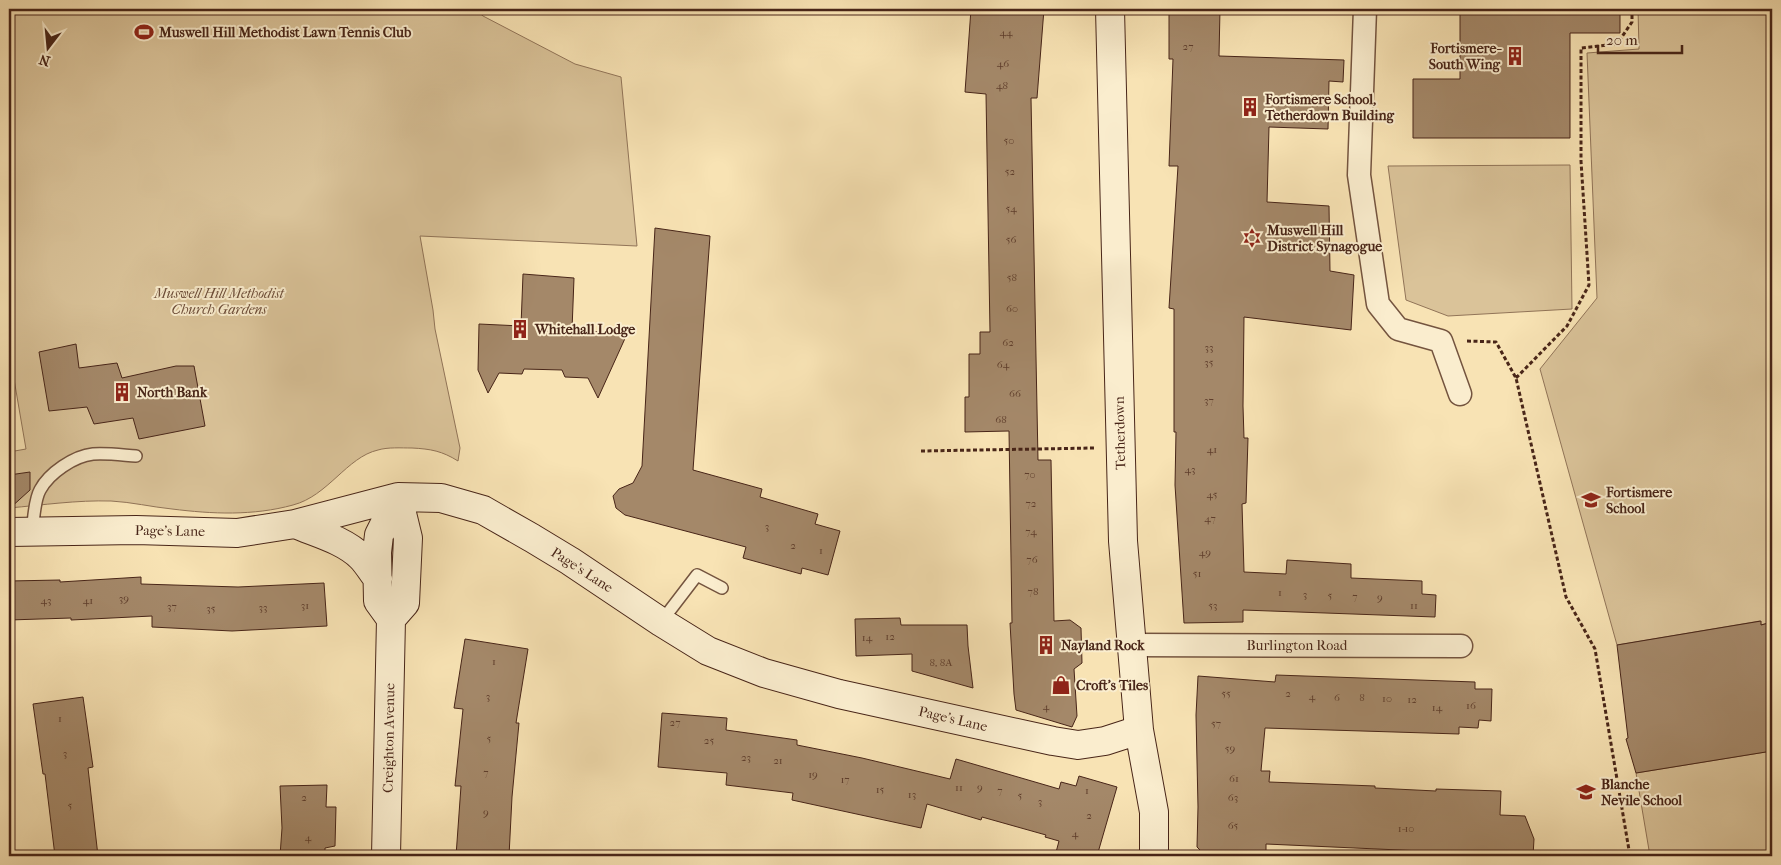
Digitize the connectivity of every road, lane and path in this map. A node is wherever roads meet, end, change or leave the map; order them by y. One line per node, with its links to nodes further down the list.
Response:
1 (1110, 9): 7 (street, Tetherdown)
2 (1365, 9): 4 (street)
3 (1632, 9): 5 (path)
4 (1441, 340): 5 (path); 6 (street)
5 (1516, 378): 22 (path)
6 (1460, 394)
7 (1120, 447): 8 (path); 17 (street, Tetherdown)
8 (921, 451)
9 (136, 456): 12 (lane)
10 (398, 497): 11 (street, Page's Lane); 13 (street); 15 (street); 16 (street, Page's Lane)
11 (294, 524): 12 (street, Page's Lane); 13 (street)
12 (20, 532)
13 (378, 579): 15 (street)
14 (722, 588): 16 (lane)
15 (391, 619): 20 (street, Creighton Avenue)
16 (661, 622): 19 (street, Page's Lane)
17 (1132, 645): 18 (street, Burlington Road); 19 (street, Tetherdown)
18 (1462, 646)
19 (1139, 730): 21 (street, Tetherdown)
20 (386, 856)
21 (1154, 856)
22 (1630, 856)

